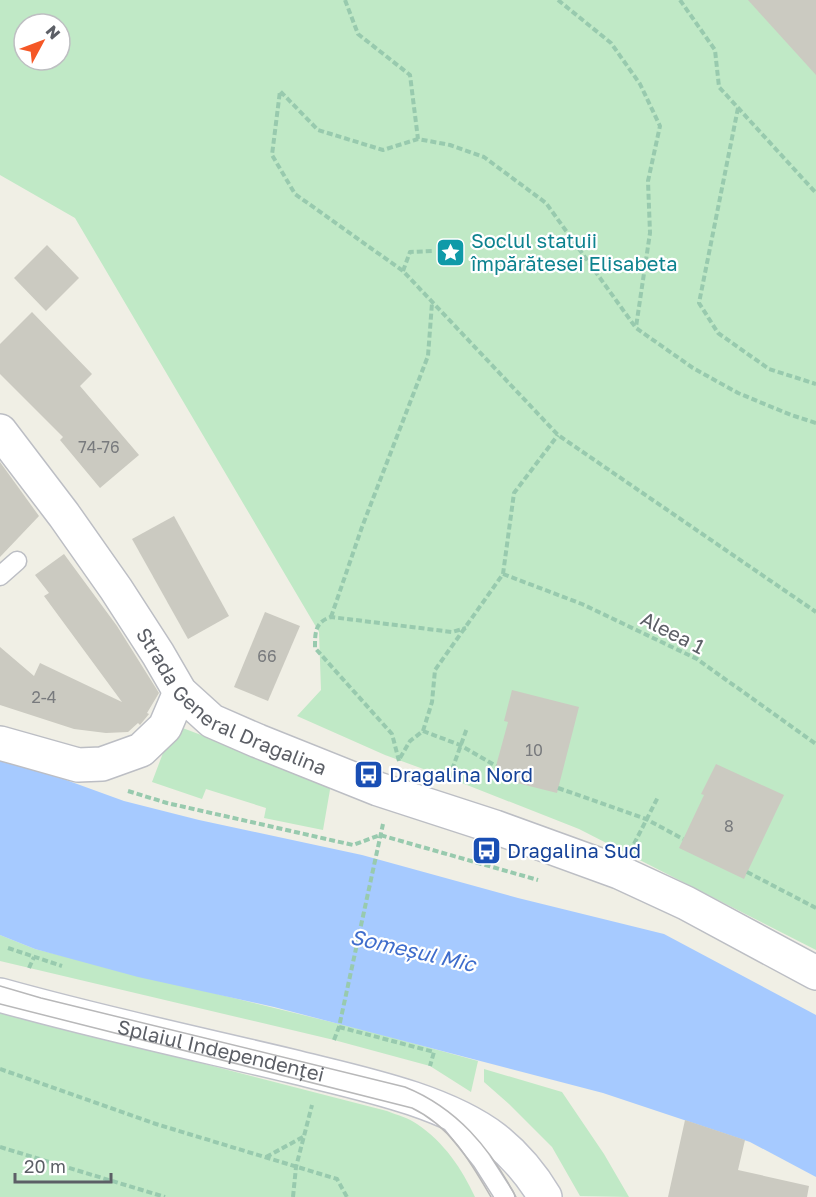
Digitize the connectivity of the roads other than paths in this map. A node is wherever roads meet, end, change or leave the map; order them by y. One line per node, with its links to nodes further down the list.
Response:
1 (0, 431): 4 (street, Strada General Dragalina)
2 (17, 561): 3 (lane)
3 (0, 576)
4 (180, 692): 5 (street); 6 (street, Strada General Dragalina)
5 (0, 743)
6 (816, 973)
7 (0, 995): 8 (street, Splaiul Independenței)
8 (440, 1110): 9 (street, Splaiul Independenței); 10 (lane)
9 (549, 1193)
10 (505, 1197)

